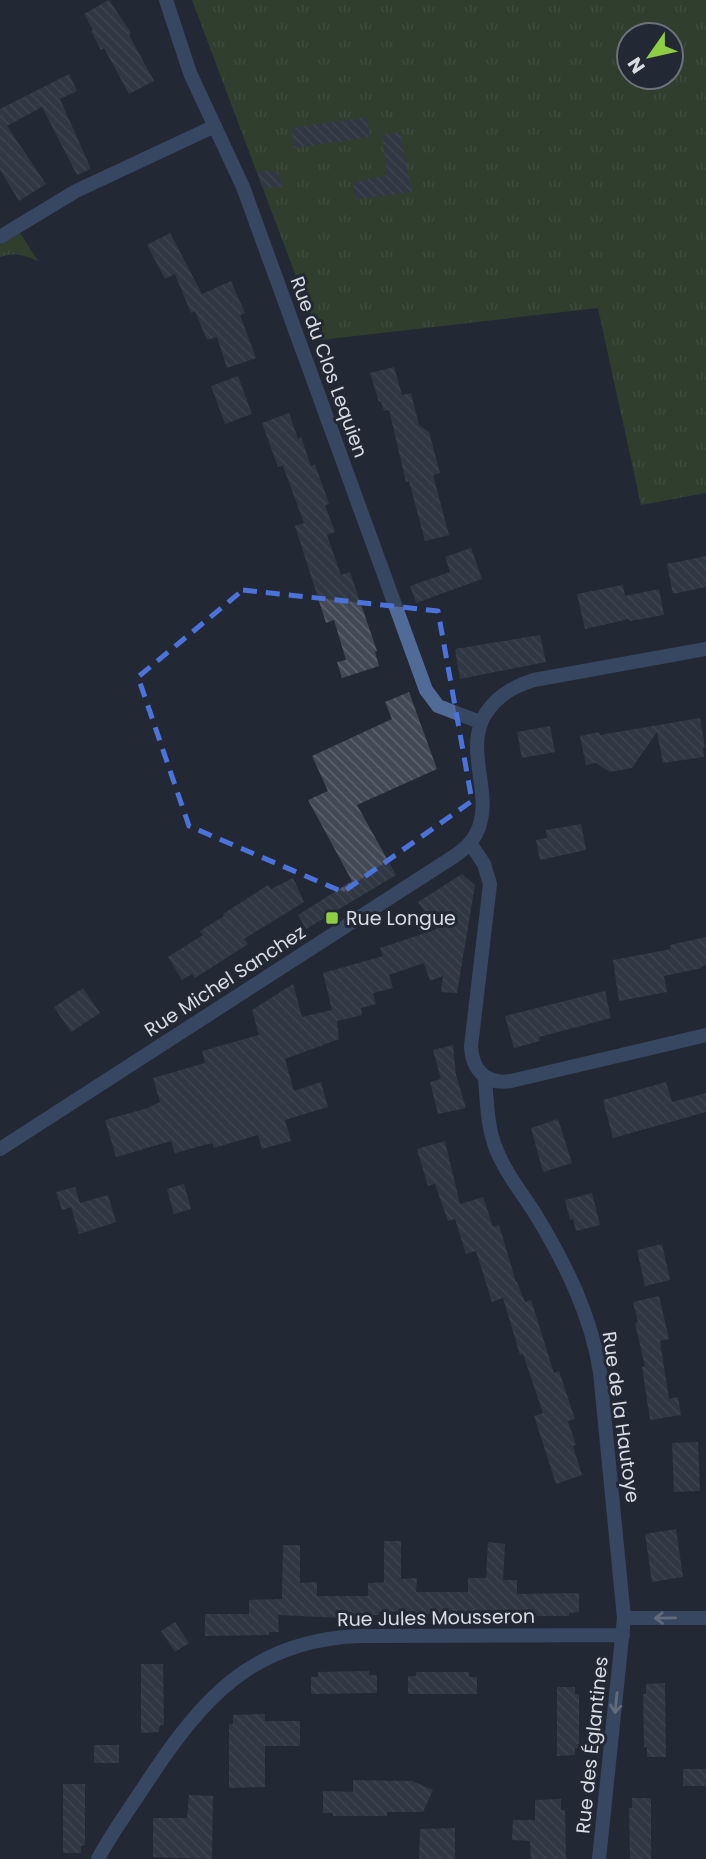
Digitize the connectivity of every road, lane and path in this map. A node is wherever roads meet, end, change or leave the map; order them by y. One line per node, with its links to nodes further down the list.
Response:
1 (166, 0): 2 (street, Rue du Clos Lequien)
2 (215, 126): 3 (street); 5 (street, Rue du Clos Lequien)
3 (0, 237)
4 (706, 649): 5 (street)
5 (480, 722): 6 (street)
6 (470, 843): 8 (street, Rue de la Hautoye); 9 (street, Rue Michel Sanchez)
7 (706, 1035): 8 (street)
8 (485, 1078): 10 (street, Rue de la Hautoye)
9 (0, 1149)
10 (624, 1618): 11 (street, one-way to 10); 12 (street, Rue de la Hautoye)
11 (706, 1618)
12 (623, 1635): 13 (street, Rue Jules Mousseron); 14 (street, Rue des Églantines, one-way to 14)
13 (98, 1859)
14 (599, 1859)

